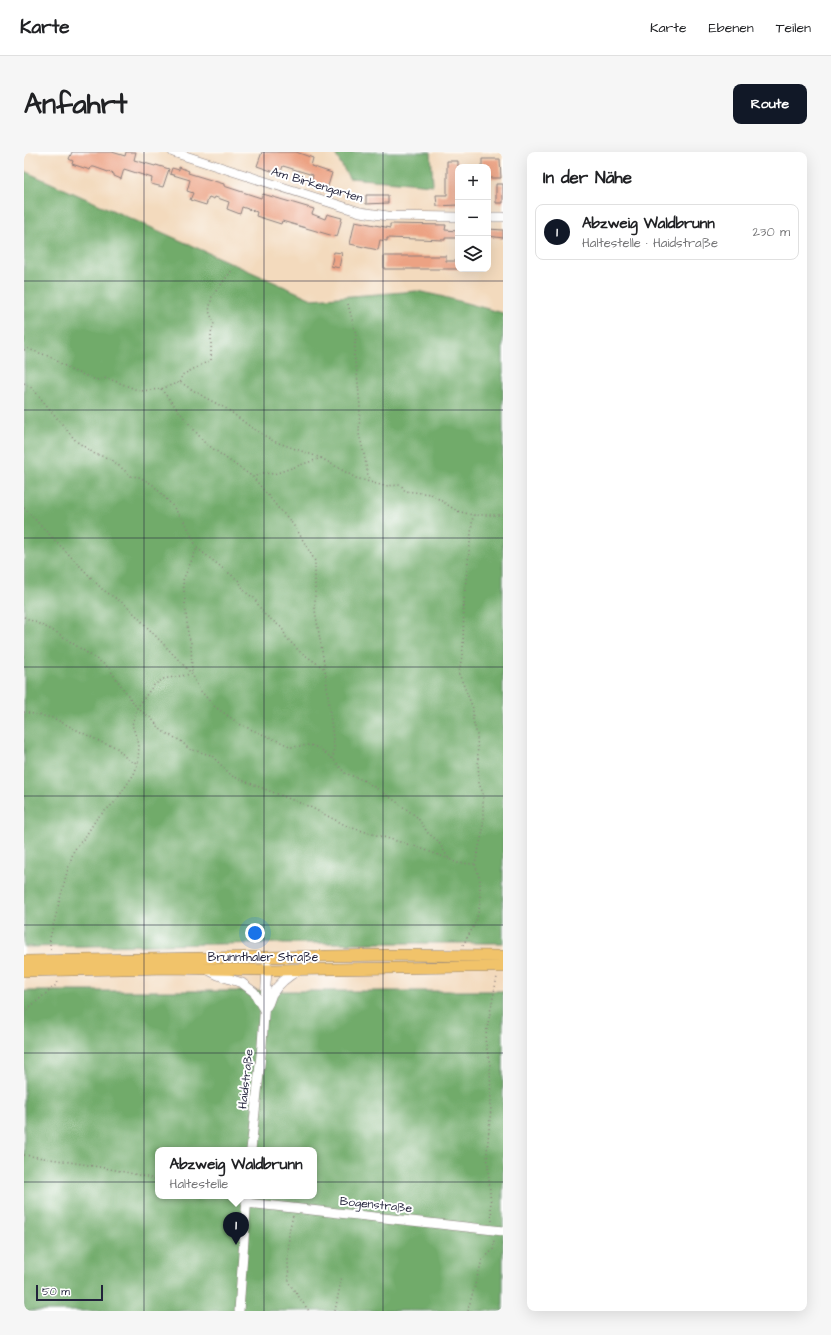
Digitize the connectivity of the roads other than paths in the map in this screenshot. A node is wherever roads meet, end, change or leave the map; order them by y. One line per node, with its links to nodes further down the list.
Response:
1 (173, 152): 2 (street, Am Birkengarten)
2 (455, 217)
3 (491, 217): 4 (street)
4 (503, 217)
5 (503, 956): 6 (main road, Brunnthaler Straße)
6 (267, 957): 7 (main road, Brunnthaler Straße); 10 (street, Haidstraße)
7 (24, 961)
8 (501, 967): 11 (main road, Brunnthaler Straße)
9 (208, 970): 10 (main road, Brunnthaler Straße); 12 (main road, Brunnthaler Straße); 13 (street)
10 (267, 970): 11 (main road, Brunnthaler Straße); 13 (street, Haidstraße)
11 (299, 970): 13 (street, Haidstraße)
12 (24, 971)
13 (264, 1010): 14 (street, Haidstraße)
14 (251, 1147)
15 (246, 1200): 16 (street, Bogenstraße); 17 (street)
16 (499, 1230)
17 (240, 1311)

